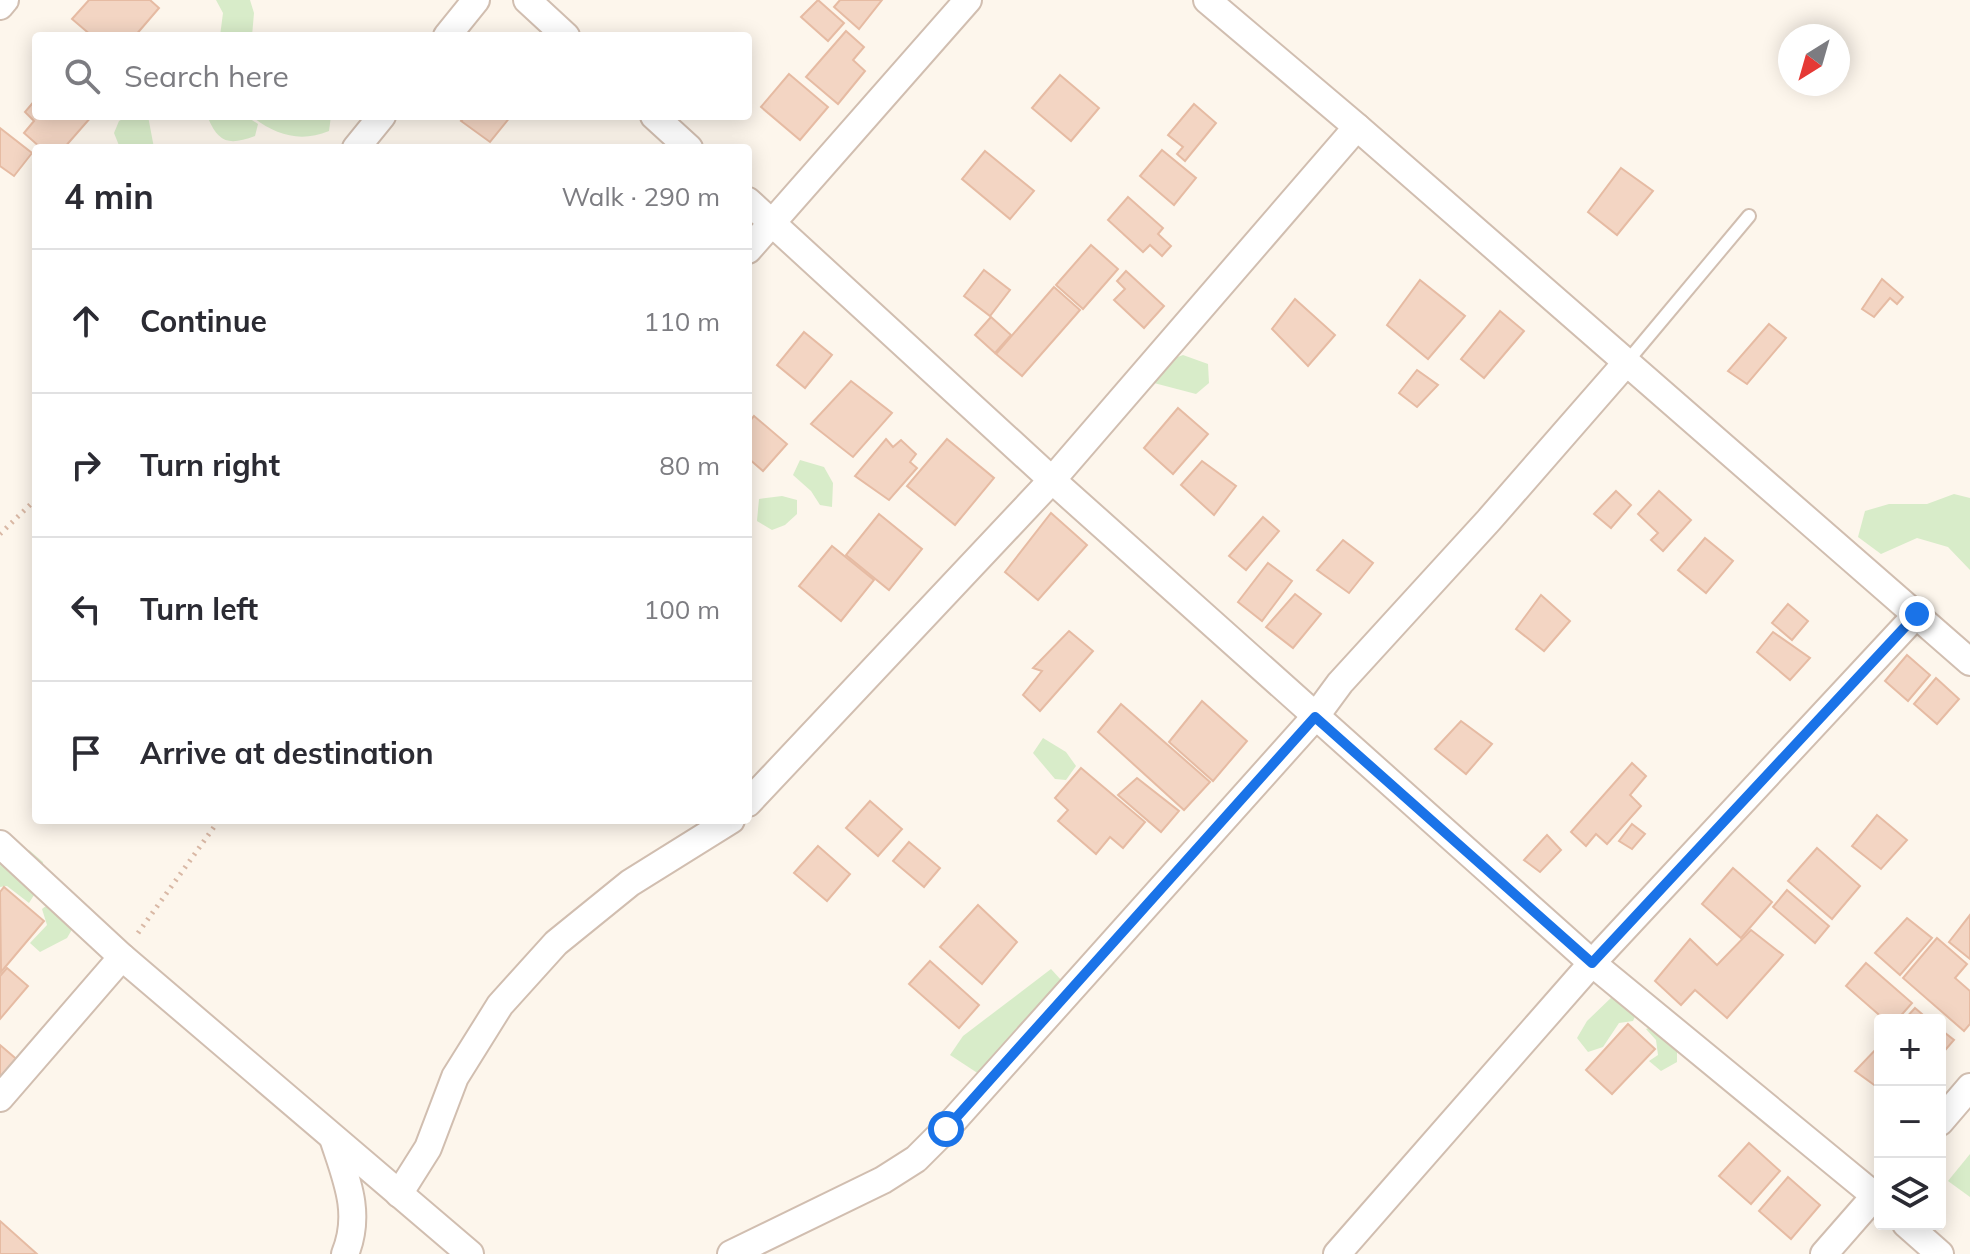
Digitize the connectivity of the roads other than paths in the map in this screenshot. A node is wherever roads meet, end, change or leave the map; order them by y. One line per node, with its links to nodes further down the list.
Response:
1 (5, 0): 6 (street)
2 (476, 0): 7 (street)
3 (527, 0): 8 (street)
4 (968, 0): 16 (street)
5 (1207, 0): 11 (street)
6 (0, 6)
7 (450, 32)
8 (562, 32)
9 (379, 120): 12 (street)
10 (658, 120): 13 (street)
11 (1357, 127): 18 (street); 19 (street)
12 (359, 144)
13 (685, 144)
14 (752, 205): 16 (street)
15 (1749, 216): 18 (lane)
16 (772, 223): 17 (street); 19 (street)
17 (752, 246)
18 (1626, 363): 20 (street); 22 (street)
19 (1052, 480): 22 (street); 23 (street)
20 (1917, 614): 21 (street); 27 (street)
21 (1970, 662)
22 (1315, 717): 27 (street); 38 (street)
23 (752, 799)
24 (725, 824): 33 (street)
25 (0, 844): 26 (street)
26 (122, 957): 29 (street); 31 (street)
27 (1592, 963): 32 (street); 39 (street)
28 (1970, 1087): 30 (street)
29 (0, 1098)
30 (1946, 1115)
31 (333, 1136): 33 (street); 36 (street)
32 (1874, 1193)
33 (399, 1194): 37 (street)
34 (1874, 1200): 40 (street)
35 (1913, 1230): 41 (street)
36 (345, 1254)
37 (470, 1254)
38 (731, 1254)
39 (1337, 1254)
40 (1824, 1254)
41 (1940, 1254)

